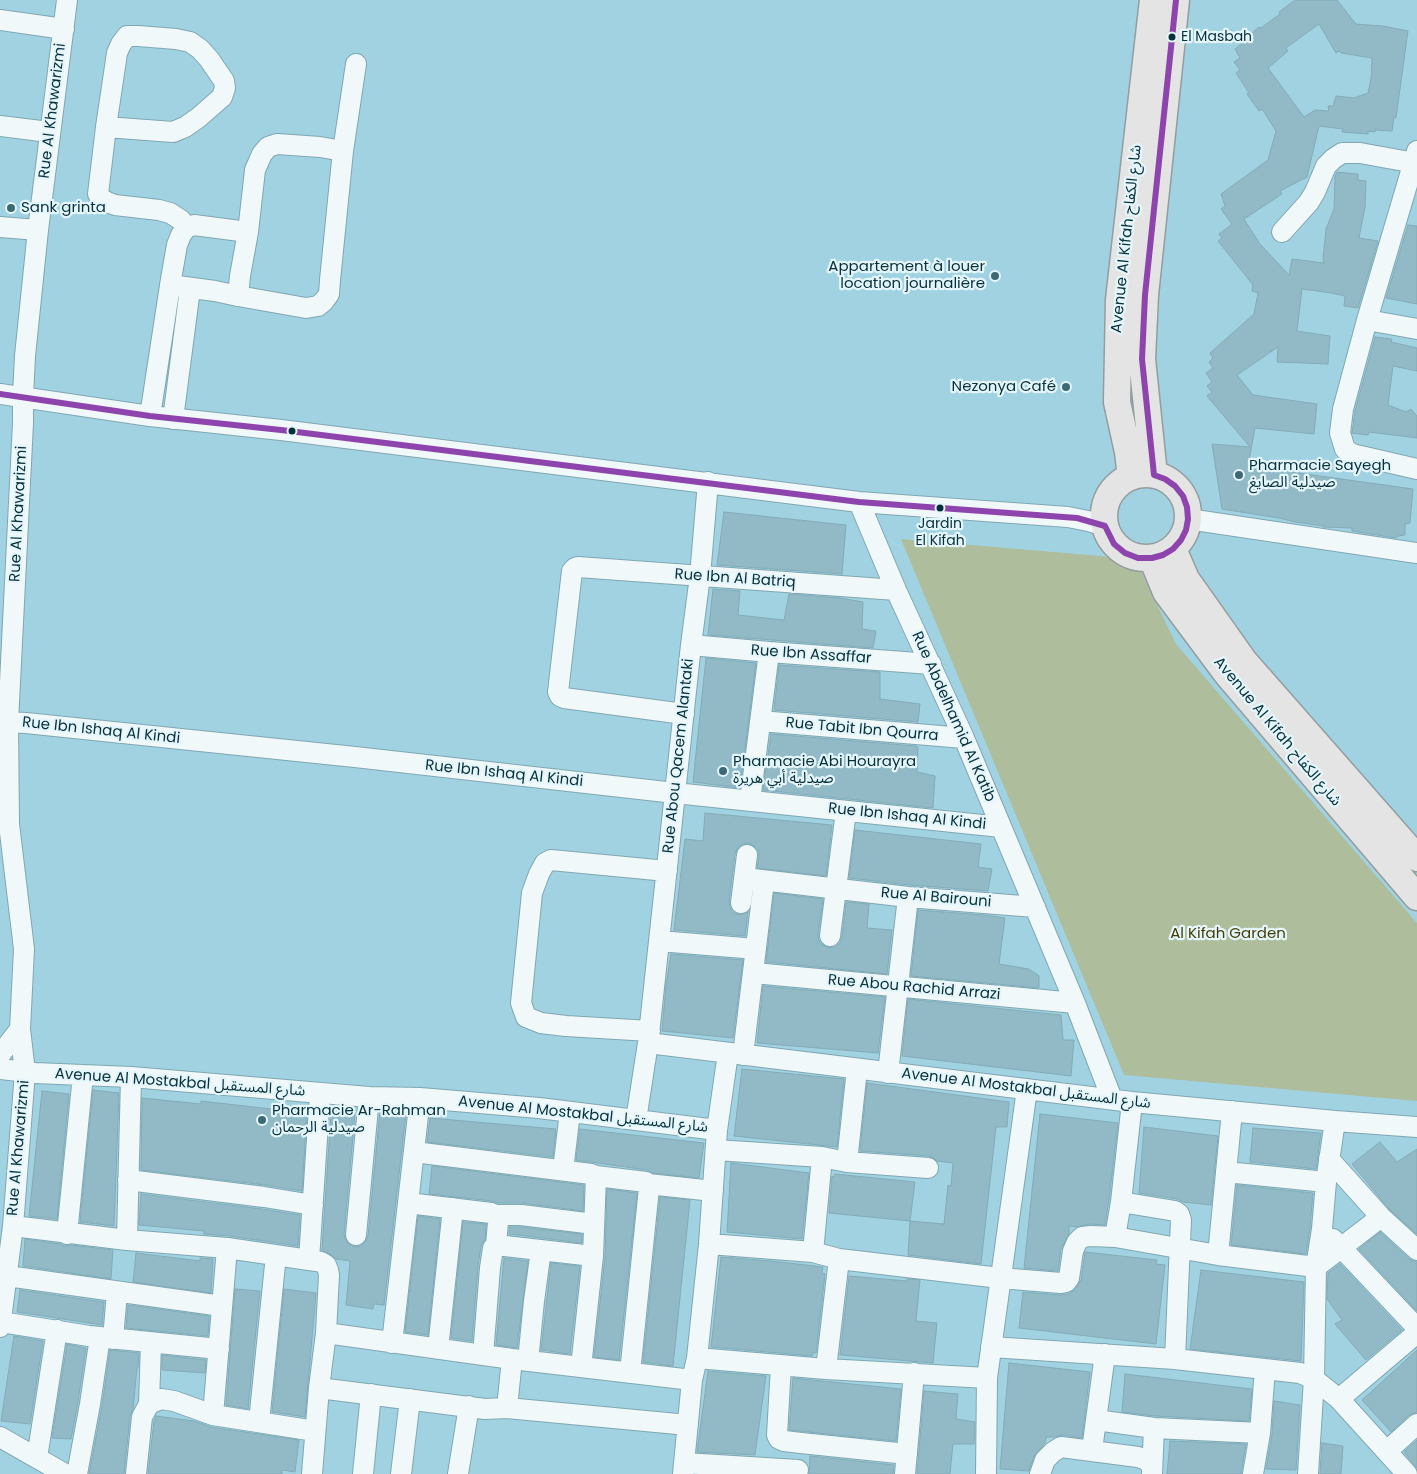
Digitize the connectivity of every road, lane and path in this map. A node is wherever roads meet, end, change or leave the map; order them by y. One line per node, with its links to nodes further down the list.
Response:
1 (67, 0): 5 (street, Rue Al Khawarizmi)
2 (1153, 0): 27 (main road, Avenue Al Kifah شارع الكفاح)
3 (1176, 0): 27 (main road, Avenue Al Kifah شارع الكفاح)
4 (0, 20): 5 (street)
5 (64, 29): 9 (street, Rue Al Khawarizmi)
6 (356, 64): 10 (street)
7 (0, 126): 9 (street)
8 (106, 127): 8 (street); 13 (street)
9 (50, 132): 14 (street, Rue Al Khawarizmi)
10 (343, 151): 15 (street); 19 (street)
11 (1416, 156): 16 (street); 20 (street)
12 (0, 227): 14 (street)
13 (186, 228): 15 (street); 17 (street)
14 (38, 230): 23 (street, Rue Al Khawarizmi)
15 (248, 232): 19 (street)
16 (1282, 232)
17 (170, 285): 18 (street); 24 (street)
18 (190, 289): 19 (street); 25 (street)
19 (238, 296)
20 (1367, 320): 21 (street); 26 (street)
21 (1417, 329)
22 (0, 394): 23 (street)
23 (22, 396): 24 (street); 41 (street, Rue Al Khawarizmi)
24 (150, 416): 25 (street)
25 (173, 418): 28 (street)
26 (1417, 469)
27 (1143, 476): 30 (main road); 31 (main road)
28 (708, 482): 29 (street); 34 (street, Rue Abou Qacem Alantaki)
29 (859, 502): 30 (street); 35 (street, Rue Abdelhamid Al Katib)
30 (1105, 518): 33 (main road)
31 (1188, 519): 32 (street); 33 (main road)
32 (1417, 553)
33 (1163, 554): 48 (main road, Avenue Al Kifah شارع الكفاح); 54 (main road, Avenue Al Kifah شارع الكفاح)
34 (700, 576): 35 (street, Rue Ibn Al Batriq); 36 (street, Rue Abou Qacem Alantaki); 39 (street, Rue Ibn Al Batriq)
35 (896, 590): 38 (street, Rue Abdelhamid Al Katib)
36 (691, 645): 37 (street, Rue Ibn Assaffar); 39 (street, Rue Abou Qacem Alantaki)
37 (769, 652): 38 (street, Rue Ibn Assaffar); 40 (street)
38 (931, 664): 42 (street, Rue Abdelhamid Al Katib)
39 (684, 714): 43 (street, Rue Abou Qacem Alantaki)
40 (760, 721): 42 (street, Rue Tabit Ibn Qourra); 44 (street)
41 (8, 722): 43 (street, Rue Ibn Ishaq Al Kindi); 63 (street, Rue Al Khawarizmi)
42 (964, 738): 46 (street, Rue Abdelhamid Al Katib)
43 (675, 793): 44 (street, Rue Ibn Ishaq Al Kindi); 49 (street, Rue Abou Qacem Alantaki)
44 (750, 801): 45 (street, Rue Ibn Ishaq Al Kindi)
45 (846, 811): 46 (street, Rue Ibn Ishaq Al Kindi); 52 (street)
46 (1001, 827): 56 (street, Rue Abdelhamid Al Katib)
47 (747, 856): 50 (street)
48 (1417, 858)
49 (667, 871): 58 (street, Rue Abou Qacem Alantaki); 64 (street, Avenue Al Mostakbal شارع المستقبل)
50 (744, 878): 51 (street, Rue Al Bairouni); 55 (street)
51 (764, 881): 52 (street, Rue Al Bairouni); 59 (street)
52 (836, 889): 53 (street, Rue Al Bairouni); 57 (street)
53 (908, 896): 56 (street, Rue Al Bairouni); 61 (street)
54 (1417, 897)
55 (741, 903)
56 (1035, 907): 62 (street, Rue Abdelhamid Al Katib)
57 (830, 936)
58 (659, 941): 59 (street); 64 (street, Rue Abou Qacem Alantaki)
59 (756, 949): 60 (street)
60 (754, 973): 61 (street, Rue Abou Rachid Arrazi); 65 (street)
61 (898, 987): 62 (street, Rue Abou Rachid Arrazi); 70 (street)
62 (1075, 1003): 77 (street, Rue Abdelhamid Al Katib)
63 (20, 1030): 66 (street); 69 (street, Rue Al Khawarizmi)
64 (649, 1037): 65 (street, Avenue Al Mostakbal شارع المستقبل); 81 (street, Rue Abou Qacem Alantaki)
65 (736, 1054): 68 (street, Avenue Al Mostakbal شارع المستقبل); 84 (street)
66 (0, 1056)
67 (0, 1069): 69 (street, Avenue Al Mostakbal شارع المستقبل)
68 (857, 1069): 70 (street, Avenue Al Mostakbal شارع المستقبل); 89 (street)
69 (25, 1072): 71 (street, Avenue Al Mostakbal شارع المستقبل); 105 (street, Rue Al Khawarizmi)
70 (888, 1073): 73 (street, Avenue Al Mostakbal شارع المستقبل)
71 (83, 1075): 72 (street, Avenue Al Mostakbal شارع المستقبل); 107 (street)
72 (131, 1076): 74 (street, Avenue Al Mostakbal شارع المستقبل); 94 (street)
73 (1027, 1089): 77 (street, Avenue Al Mostakbal شارع المستقبل); 126 (street)
74 (320, 1093): 75 (street, Avenue Al Mostakbal شارع المستقبل); 100 (street)
75 (369, 1097): 76 (street, Avenue Al Mostakbal شارع المستقبل); 108 (street)
76 (420, 1098): 80 (street, Avenue Al Mostakbal شارع المستقبل); 86 (street)
77 (1112, 1099): 78 (street, Avenue Al Mostakbal شارع المستقبل)
78 (1132, 1102): 79 (street, Avenue Al Mostakbal شارع المستقبل); 98 (street)
79 (1232, 1111): 82 (street, Avenue Al Mostakbal شارع المستقبل); 92 (street)
80 (570, 1112): 81 (street, Avenue Al Mostakbal شارع المستقبل); 91 (street)
81 (636, 1120): 84 (street, Avenue Al Mostakbal شارع المستقبل)
82 (1335, 1122): 83 (street, Avenue Al Mostakbal شارع المستقبل); 88 (street)
83 (1417, 1127)
84 (717, 1130): 85 (street)
85 (716, 1150): 87 (street); 97 (street)
86 (414, 1152): 91 (street); 99 (street)
87 (822, 1157): 89 (street); 118 (street)
88 (1329, 1159): 95 (street); 103 (street)
89 (847, 1162): 90 (street)
90 (928, 1168)
91 (563, 1170): 93 (street)
92 (1226, 1172): 95 (street); 120 (street)
93 (596, 1176): 96 (street); 104 (street)
94 (128, 1180): 100 (street); 110 (street)
95 (1326, 1182): 106 (street)
96 (648, 1184): 97 (street); 150 (street)
97 (713, 1191): 111 (street)
98 (1121, 1202): 109 (street); 114 (street)
99 (408, 1203): 101 (street); 137 (street)
100 (313, 1205): 123 (street)
101 (453, 1208): 102 (street); 140 (street)
102 (496, 1215): 104 (street); 112 (street)
103 (1381, 1218): 115 (street); 117 (street)
104 (594, 1224): 121 (street)
105 (13, 1226): 107 (street); 125 (street, Rue Al Khawarizmi)
106 (1322, 1229): 115 (street); 124 (street)
107 (67, 1234): 110 (street)
108 (356, 1235)
109 (1115, 1237): 114 (street); 126 (street)
110 (126, 1240): 113 (street)
111 (709, 1244): 118 (street); 143 (street)
112 (496, 1245): 116 (street); 142 (street)
113 (227, 1248): 119 (street); 128 (street)
114 (1180, 1248): 120 (street); 144 (street)
115 (1342, 1248): 124 (street); 131 (street)
116 (541, 1250): 121 (street); 145 (street)
117 (1417, 1250)
118 (813, 1252): 122 (street)
119 (276, 1255): 123 (street); 164 (street)
120 (1218, 1255): 124 (street)
121 (593, 1256): 147 (street)
122 (839, 1259): 126 (street); 148 (street)
123 (310, 1260): 133 (street)
124 (1316, 1267): 153 (street)
125 (6, 1276): 127 (street); 129 (street, Rue Al Khawarizmi)
126 (1000, 1278): 138 (street)
127 (117, 1292): 128 (street); 135 (street)
128 (222, 1306): 139 (street)
129 (1, 1322): 130 (street, Rue Al Khawarizmi); 132 (street)
130 (0, 1327)
131 (1417, 1328)
132 (58, 1330): 135 (street); 175 (street)
133 (326, 1333): 137 (street); 155 (street)
134 (1417, 1333): 158 (street)
135 (106, 1338): 136 (street); 180 (street)
136 (151, 1343): 139 (street); 159 (street)
137 (392, 1343): 140 (street)
138 (991, 1346): 141 (street); 152 (street)
139 (219, 1349): 162 (street)
140 (438, 1349): 142 (street)
141 (1105, 1354): 144 (street); 163 (street)
142 (483, 1355): 145 (street)
143 (697, 1358): 146 (street); 154 (street)
144 (1175, 1359): 149 (street)
145 (520, 1360): 147 (street); 161 (street)
146 (781, 1365): 148 (street); 171 (street)
147 (581, 1367): 150 (street)
148 (826, 1369): 151 (street)
149 (1265, 1369): 153 (street); 169 (street)
150 (630, 1373): 154 (street)
151 (914, 1373): 152 (street); 174 (street)
152 (987, 1378): 187 (street)
153 (1314, 1379): 158 (street); 190 (street)
154 (692, 1380): 166 (street)
155 (319, 1388): 156 (street); 168 (street)
156 (371, 1394): 157 (street); 183 (street)
157 (410, 1399): 160 (street); 184 (street)
158 (1339, 1399): 173 (street)
159 (149, 1404): 162 (street); 181 (street)
160 (469, 1406): 161 (street); 185 (street)
161 (507, 1408): 166 (street)
162 (213, 1415): 164 (street)
163 (1096, 1420): 167 (street); 172 (street)
164 (259, 1422): 168 (street)
165 (1417, 1424): 173 (street)
166 (688, 1425): 176 (street)
167 (1154, 1428): 169 (street); 177 (street)
168 (316, 1431): 182 (street)
169 (1260, 1433): 189 (street)
170 (0, 1437): 175 (street)
171 (801, 1443): 174 (street); 178 (street)
172 (1092, 1450): 177 (street); 188 (street)
173 (1387, 1451): 191 (street)
174 (907, 1454): 186 (street)
175 (37, 1458): 179 (street)
176 (683, 1468): 178 (street)
177 (1152, 1469)
178 (798, 1472)
179 (65, 1474)
180 (77, 1474)
181 (136, 1474)
182 (312, 1474)
183 (363, 1474)
184 (400, 1474)
185 (458, 1474)
186 (905, 1474)
187 (989, 1474)
188 (1040, 1474)
189 (1253, 1474)
190 (1308, 1474)
191 (1407, 1474)

